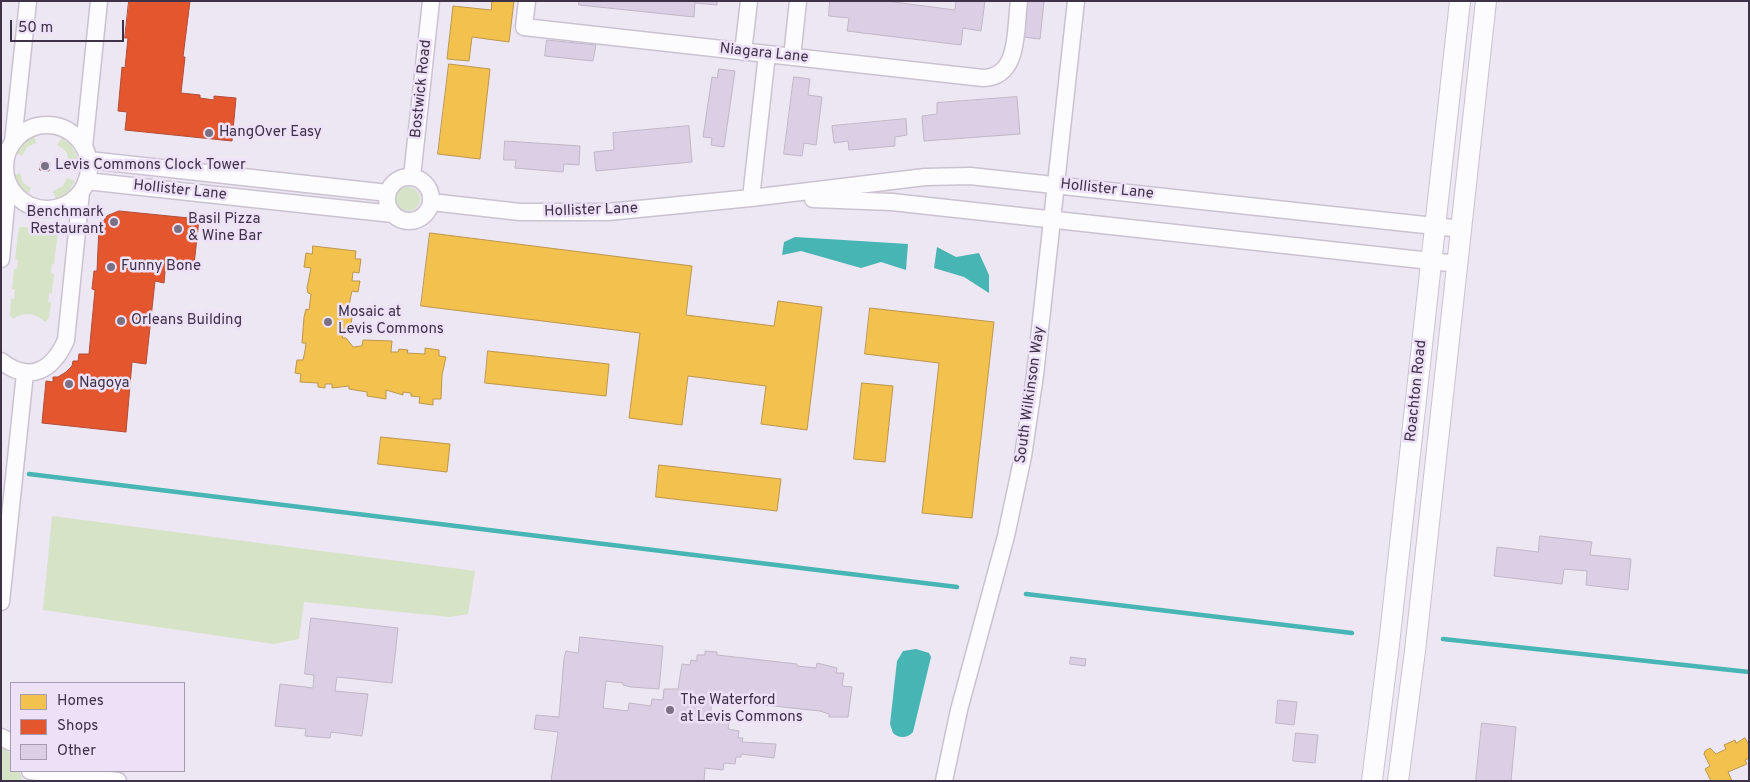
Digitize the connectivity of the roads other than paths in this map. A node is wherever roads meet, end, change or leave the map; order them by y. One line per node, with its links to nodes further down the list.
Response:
1 (28, 1): 14 (street)
2 (98, 1): 15 (street)
3 (431, 1): 17 (street, Bostwick Road)
4 (527, 1): 11 (street, Niagara Lane)
5 (748, 1): 11 (street)
6 (798, 1): 13 (street)
7 (1019, 1): 13 (street, Niagara Lane)
8 (1076, 1): 18 (street, South Wilkinson Way)
9 (1460, 1): 25 (street, Roachton Road)
10 (1486, 1): 26 (street, Roachton Road)
11 (743, 52): 12 (street, Niagara Lane)
12 (767, 54): 13 (street, Niagara Lane); 21 (street)
13 (792, 57)
14 (7, 149): 15 (street); 16 (street)
15 (86, 154): 19 (street); 20 (street, Hollister Lane)
16 (5, 175): 19 (street); 27 (street)
17 (412, 177): 20 (street); 22 (street)
18 (1056, 185): 21 (street, Hollister Lane); 24 (street, South Wilkinson Way); 25 (street, Hollister Lane)
19 (84, 187): 23 (street, Hollister Lane); 31 (street)
20 (388, 193): 23 (street)
21 (751, 198): 22 (street, Hollister Lane); 24 (street, Hollister Lane)
22 (431, 202): 23 (street, Hollister Lane)
23 (393, 214)
24 (1052, 219): 28 (street, Hollister Lane); 35 (street, South Wilkinson Way)
25 (1435, 227): 26 (street, Hollister Lane); 28 (street, Roachton Road)
26 (1462, 230): 29 (street, Roachton Road)
27 (1, 259)
28 (1431, 262): 29 (street, Hollister Lane); 36 (street, Roachton Road)
29 (1458, 264): 37 (street, Roachton Road)
30 (1, 361): 31 (street)
31 (25, 373): 32 (street)
32 (1, 602)
33 (39, 772): 34 (street)
34 (118, 781)
35 (944, 781)
36 (1372, 781)
37 (1398, 781)

